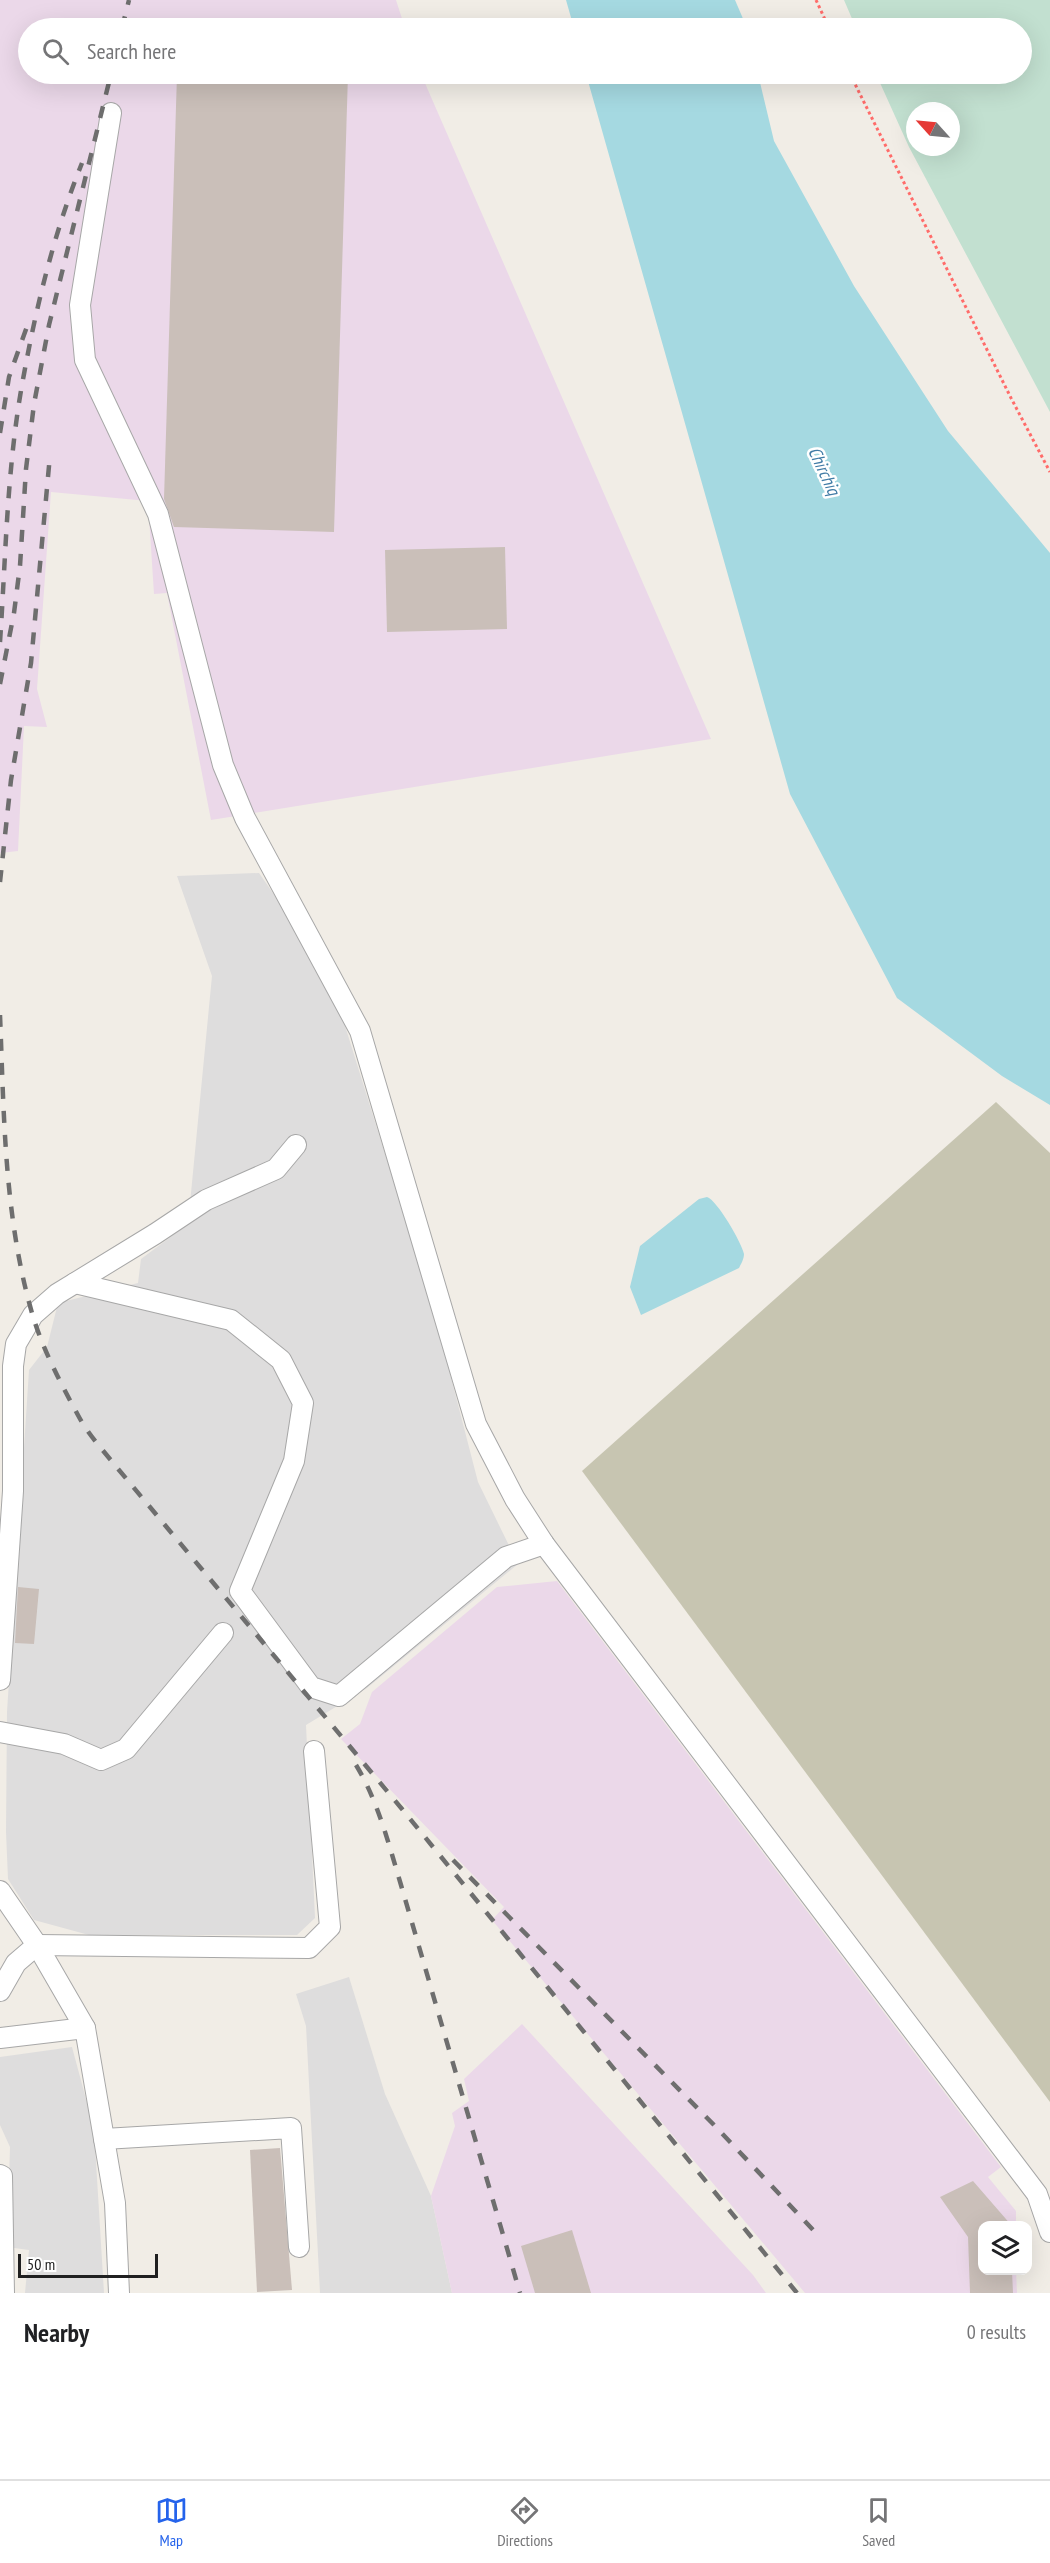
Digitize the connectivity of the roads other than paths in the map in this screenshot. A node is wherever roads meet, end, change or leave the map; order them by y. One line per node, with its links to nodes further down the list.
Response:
1 (111, 113): 4 (street)
2 (296, 1145): 3 (street)
3 (75, 1282): 4 (street); 6 (street)
4 (544, 1544): 16 (street)
5 (223, 1633): 7 (street)
6 (0, 1680)
7 (0, 1732)
8 (314, 1750): 10 (street)
9 (0, 1891): 10 (street)
10 (37, 1945): 11 (street); 12 (street)
11 (0, 1991)
12 (85, 2028): 13 (street); 14 (street)
13 (0, 2038)
14 (104, 2139): 17 (street); 19 (street)
15 (0, 2175): 18 (street)
16 (1050, 2232)
17 (299, 2247)
18 (4, 2293)
19 (119, 2293)

